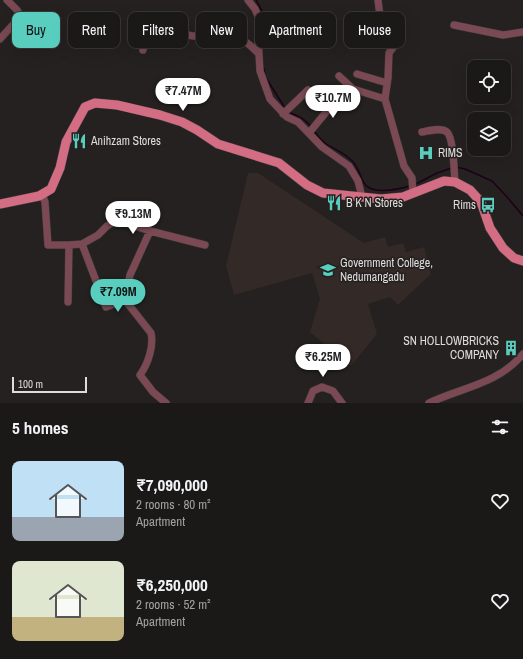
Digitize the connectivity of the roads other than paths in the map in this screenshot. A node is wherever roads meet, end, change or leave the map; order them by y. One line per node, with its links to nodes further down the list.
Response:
1 (7, 0): 4 (street)
2 (248, 0): 12 (street)
3 (378, 0): 5 (street)
4 (18, 12)
5 (380, 12)
6 (454, 25): 8 (street)
7 (12, 26): 9 (street)
8 (523, 32)
9 (0, 39)
10 (393, 48): 15 (street)
11 (143, 50): 12 (street)
12 (259, 54): 19 (street)
13 (356, 74): 15 (street)
14 (339, 76): 17 (street)
15 (387, 84): 17 (street)
16 (308, 90): 19 (street)
17 (385, 99): 23 (street)
18 (336, 100): 21 (street)
19 (283, 114): 21 (street)
20 (422, 132): 22 (street)
21 (309, 133): 25 (street)
22 (455, 182): 23 (main road); 31 (main road)
23 (413, 193): 25 (main road)
24 (42, 194): 25 (main road); 26 (main road); 29 (street)
25 (362, 197)
26 (0, 204)
27 (150, 231): 28 (street); 30 (street); 32 (street)
28 (82, 244): 29 (street); 32 (street)
29 (69, 245): 33 (street)
30 (205, 245)
31 (523, 261)
32 (125, 300): 35 (street)
33 (68, 302)
34 (523, 354): 38 (street)
35 (166, 403)
36 (308, 403): 37 (street)
37 (342, 403)
38 (430, 403)

